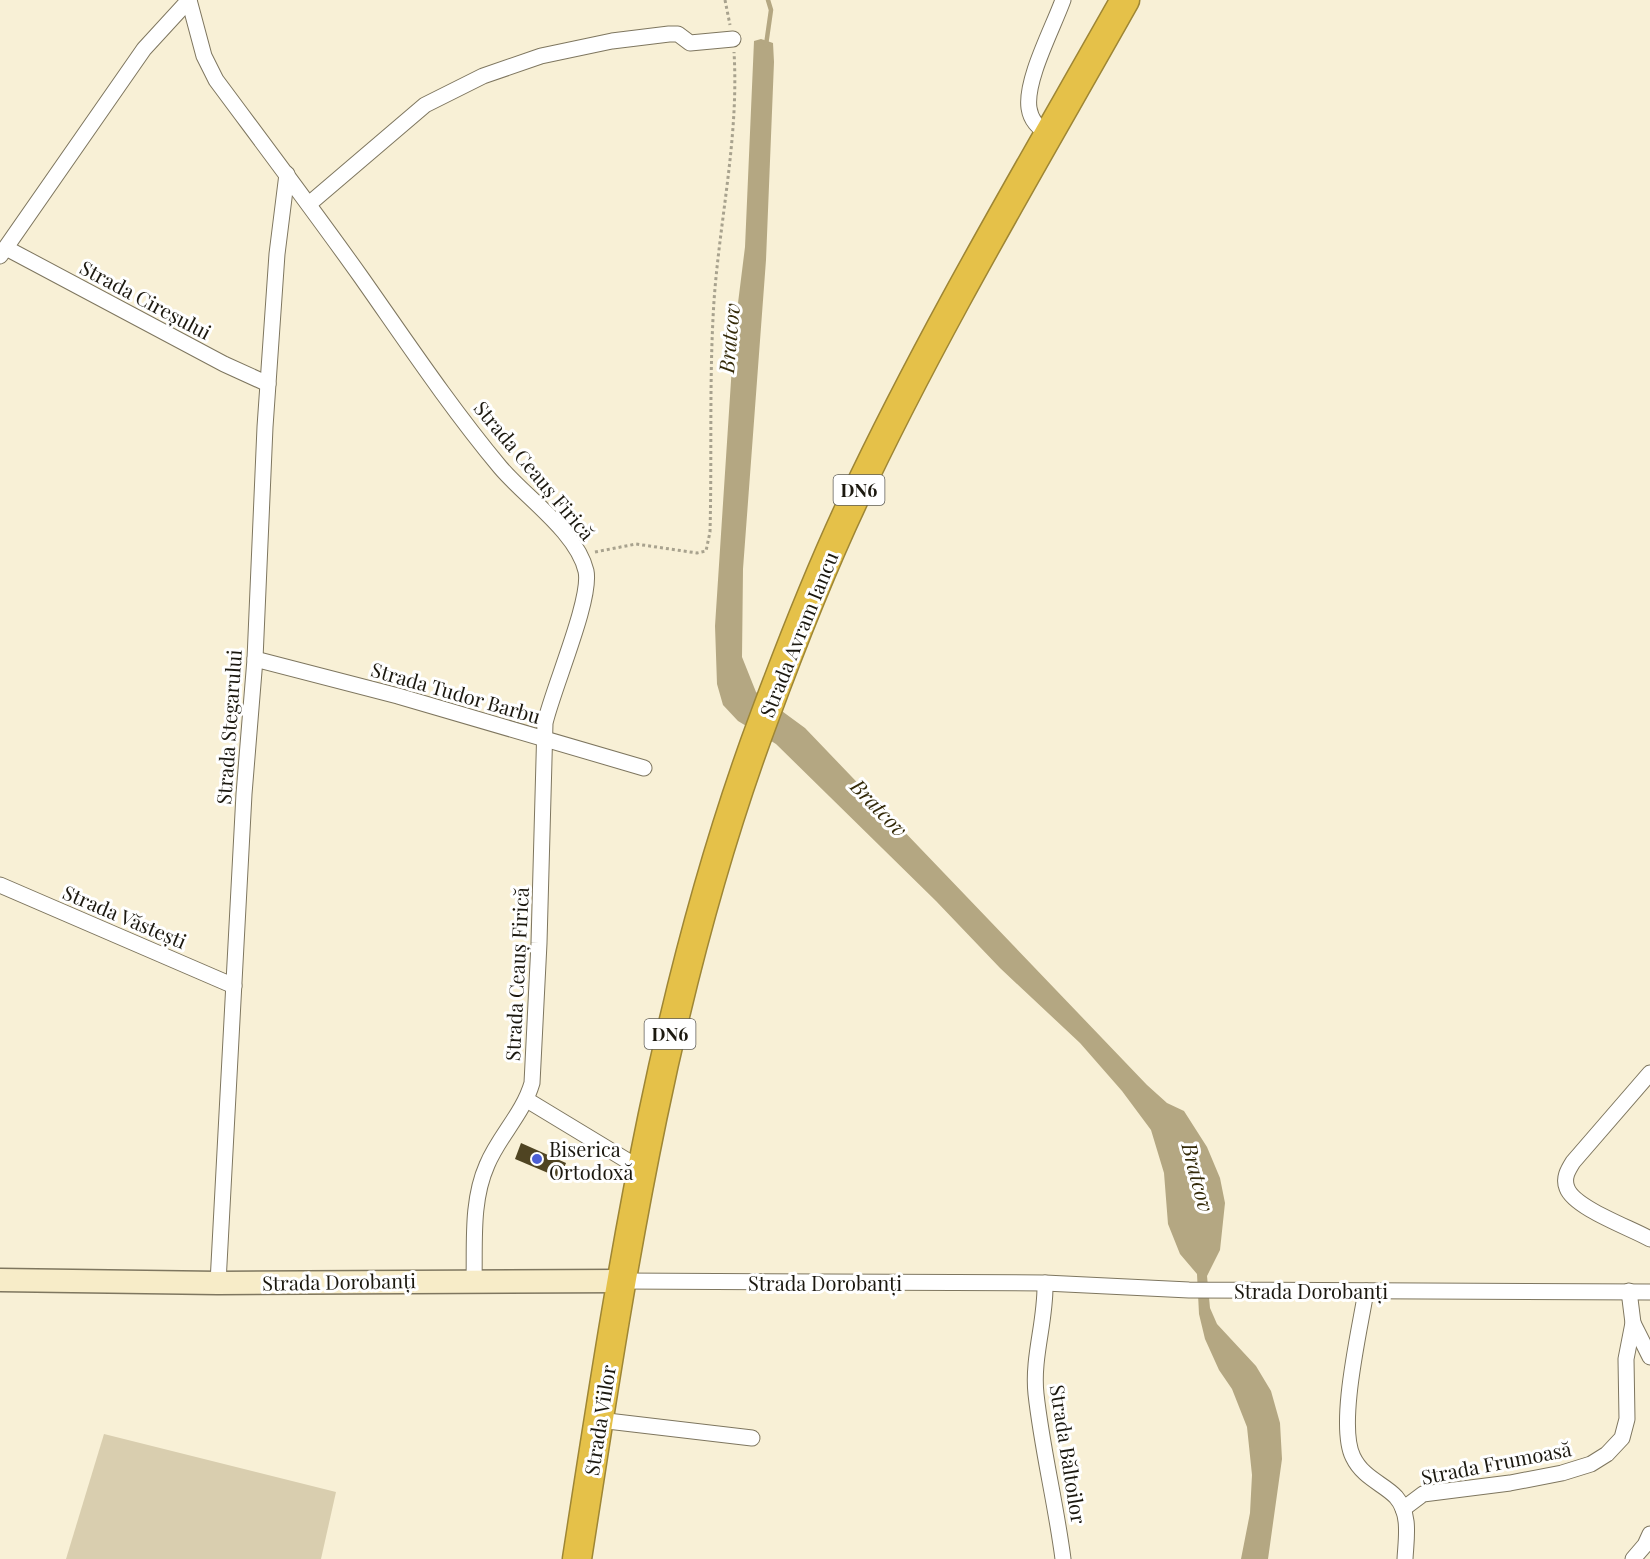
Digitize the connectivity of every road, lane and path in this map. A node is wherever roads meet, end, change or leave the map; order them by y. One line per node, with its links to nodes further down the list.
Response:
1 (189, 0): 7 (street, Strada Ceauș Firică); 9 (street)
2 (725, 0): 5 (path)
3 (1063, 0): 6 (street)
4 (1125, 0): 6 (highway, Strada Avram Iancu / DN6)
5 (733, 39): 8 (street); 11 (path)
6 (1048, 134): 19 (highway, Strada Avram Iancu / DN6)
7 (287, 174): 8 (street, Strada Ceauș Firică); 10 (street, Strada Stegarului)
8 (309, 204): 11 (street, Strada Ceauș Firică)
9 (3, 252): 10 (street, Strada Cireșului)
10 (268, 384): 12 (street, Strada Stegarului)
11 (581, 555): 13 (street, Strada Ceauș Firică)
12 (255, 659): 13 (street, Strada Tudor Barbu); 16 (street, Strada Stegarului)
13 (544, 739): 14 (street, Strada Tudor Barbu); 18 (street, Strada Ceauș Firică)
14 (645, 768)
15 (0, 885): 16 (street, Strada Văstești)
16 (234, 986): 24 (street, Strada Stegarului)
17 (1650, 1073): 20 (street)
18 (527, 1100): 19 (street); 22 (street, Strada Ceauș Firică)
19 (641, 1169): 23 (highway, Strada Avram Iancu / DN6)
20 (1650, 1239)
21 (0, 1280): 24 (street, Strada Dorobanți)
22 (474, 1281): 23 (street, Strada Dorobanți); 24 (street, Strada Dorobanți)
23 (621, 1281): 25 (street, Strada Dorobanți); 31 (highway, Strada Viilor / DN6)
24 (218, 1283)
25 (1045, 1283): 26 (street, Strada Dorobanți); 36 (street, Strada Băltoilor)
26 (1366, 1291): 27 (street, Strada Dorobanți); 33 (street)
27 (1629, 1291): 28 (street, Strada Dorobanți); 29 (street, Strada Frumoasă)
28 (1650, 1292)
29 (1633, 1323): 30 (street); 33 (street, Strada Frumoasă)
30 (1650, 1357)
31 (599, 1420): 32 (street); 35 (highway, Strada Viilor / DN6)
32 (752, 1438)
33 (1403, 1509): 37 (street)
34 (1650, 1534): 38 (street)
35 (577, 1559)
36 (1063, 1559)
37 (1404, 1559)
38 (1633, 1559)

